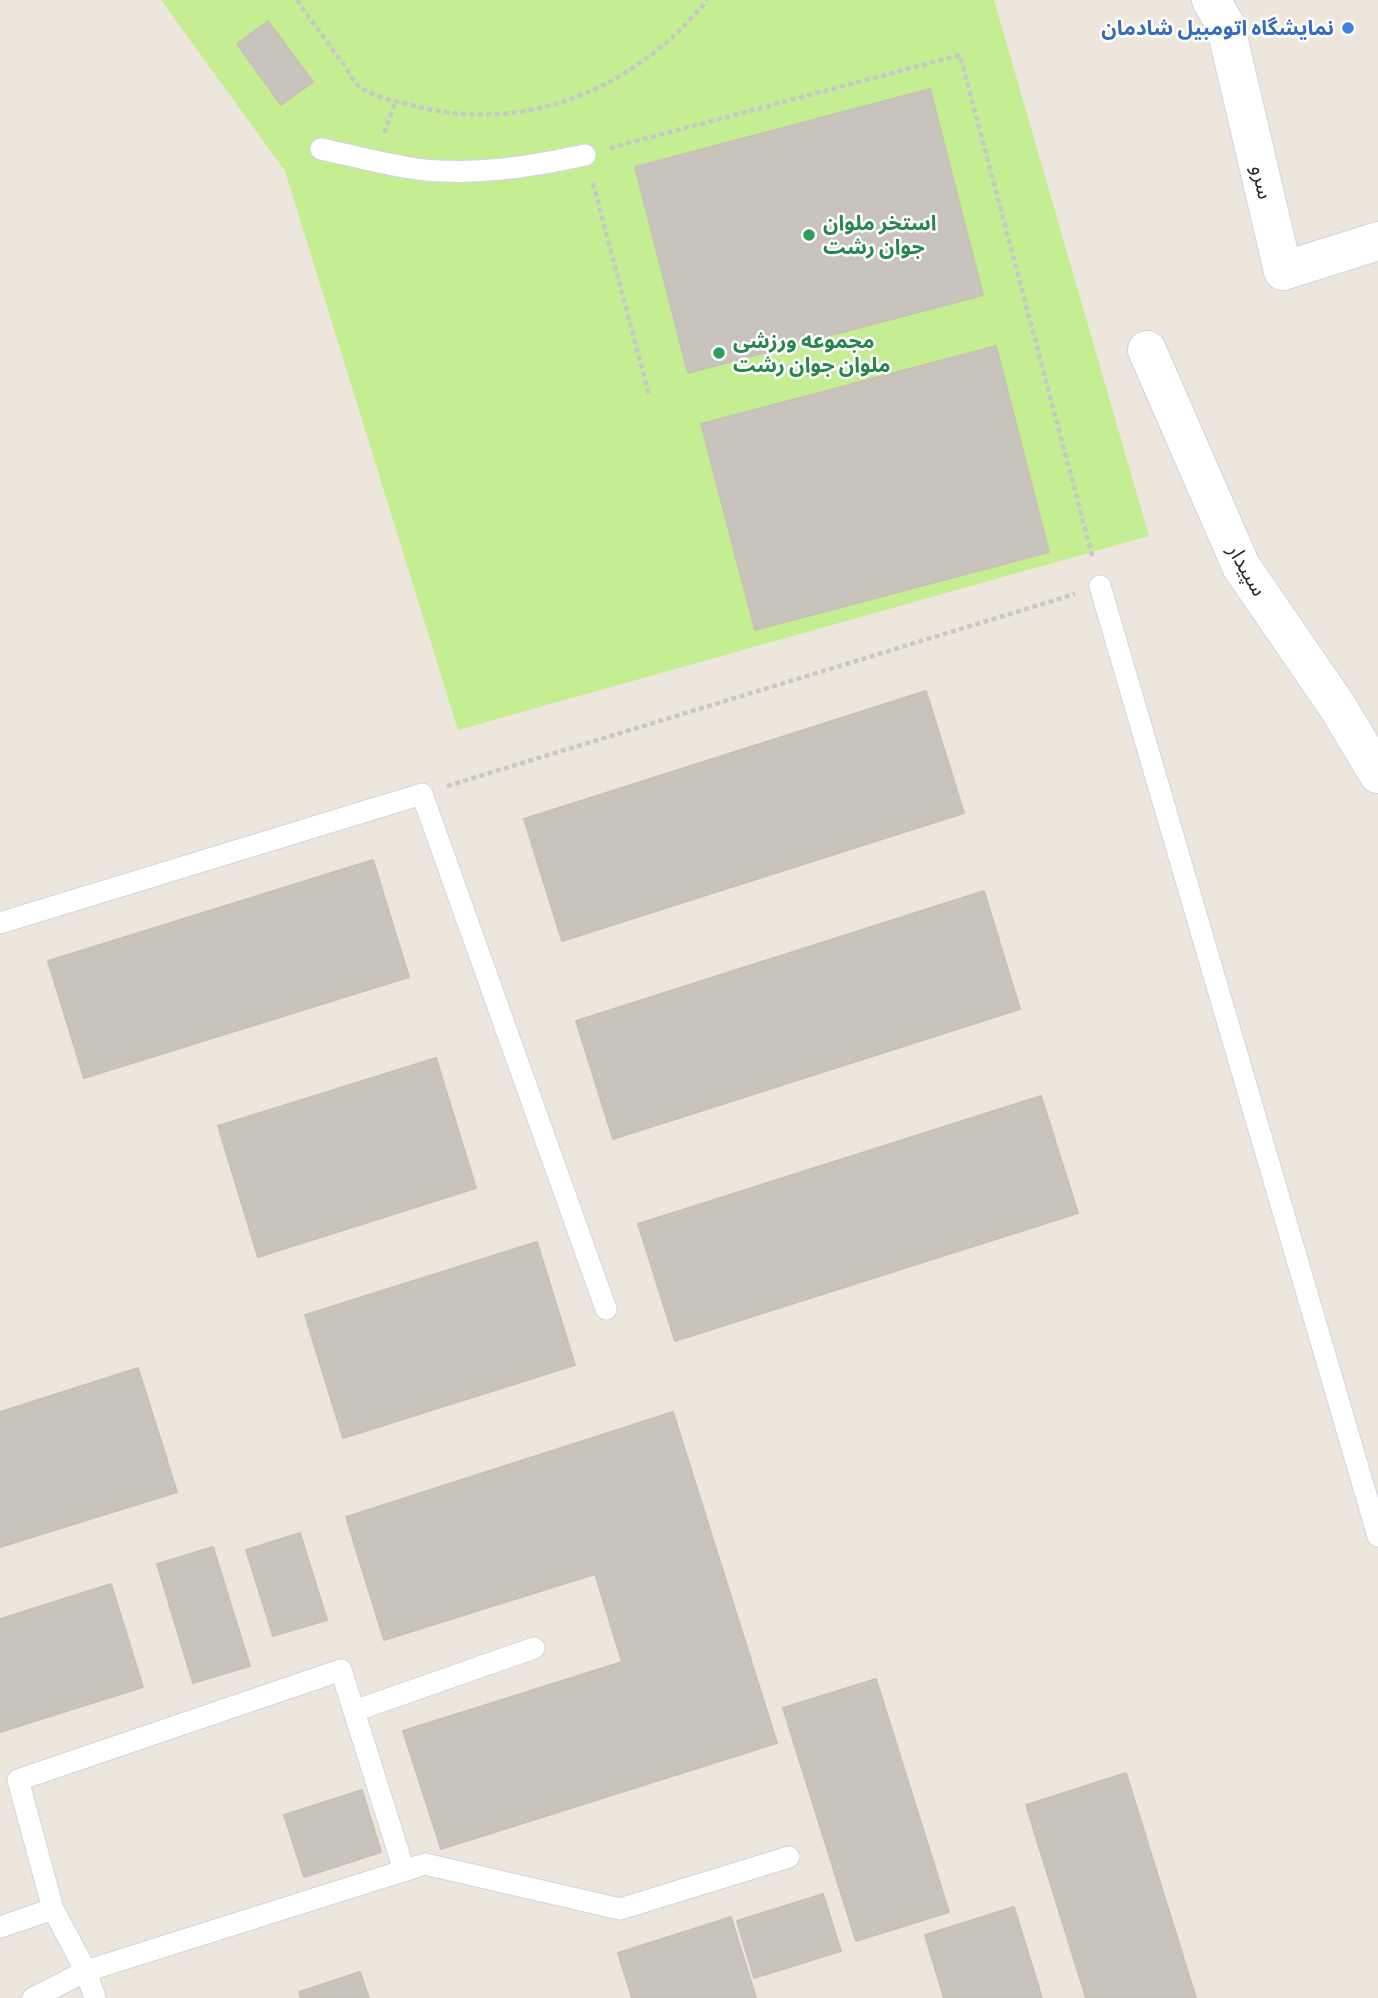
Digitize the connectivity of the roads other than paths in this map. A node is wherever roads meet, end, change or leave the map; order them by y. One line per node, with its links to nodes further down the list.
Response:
1 (1211, 0): 4 (street, سرو)
2 (321, 149): 3 (lane)
3 (585, 155)
4 (1378, 241)
5 (1147, 350): 7 (street, سپیدار)
6 (1100, 586): 10 (lane)
7 (1378, 774)
8 (0, 923): 9 (lane)
9 (606, 1309)
10 (1378, 1536)
11 (534, 1648): 12 (lane)
12 (354, 1711): 14 (lane); 15 (lane)
13 (789, 1857): 14 (lane)
14 (404, 1870): 17 (lane)
15 (53, 1909): 16 (lane); 17 (lane)
16 (0, 1927)
17 (86, 1972): 18 (lane); 19 (lane)
18 (33, 1998)
19 (95, 1998)

